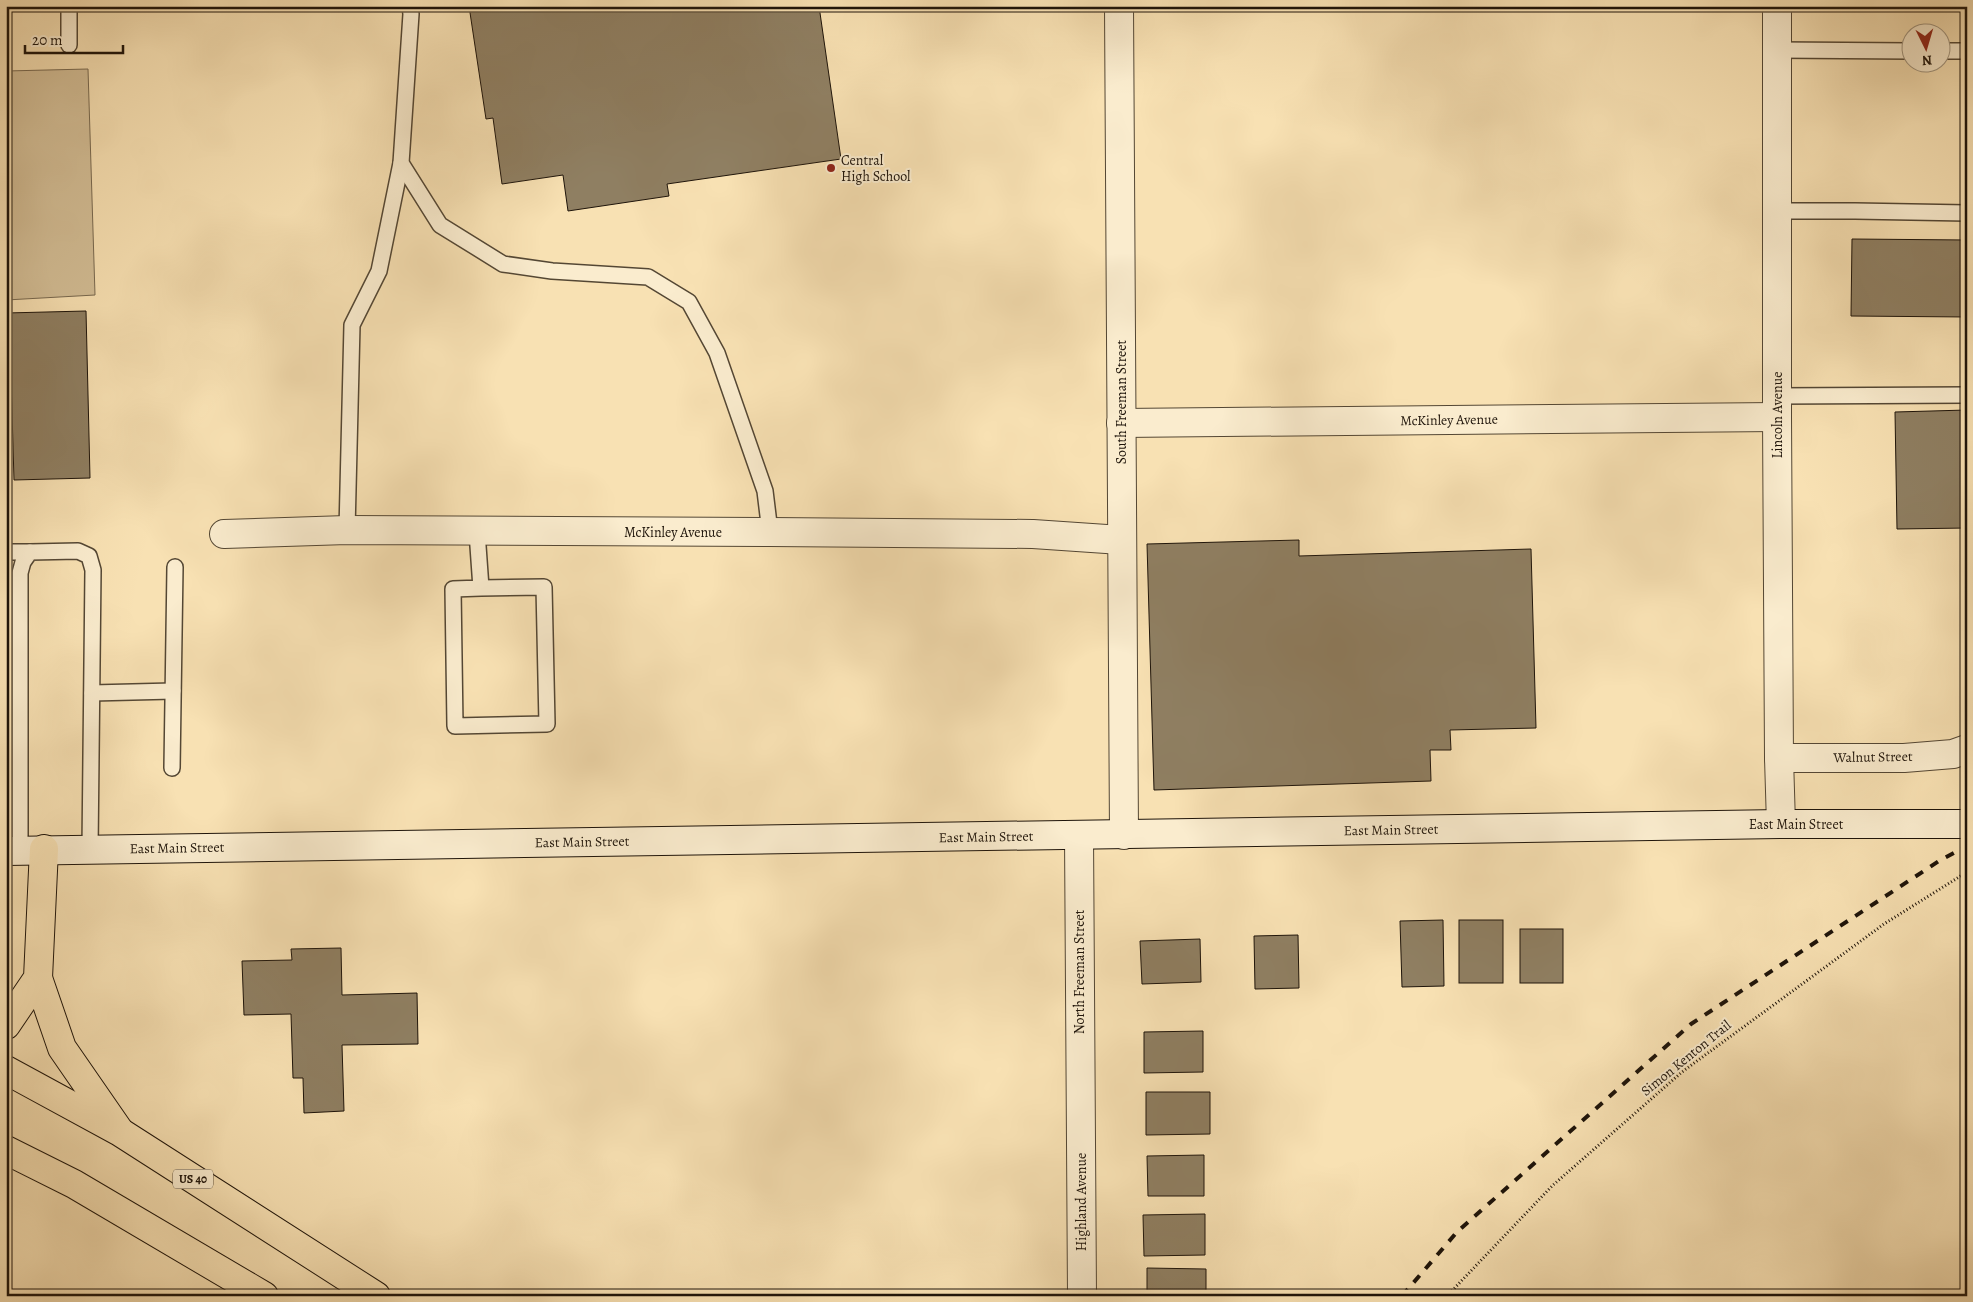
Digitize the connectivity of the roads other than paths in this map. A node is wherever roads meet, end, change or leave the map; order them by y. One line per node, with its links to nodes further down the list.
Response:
1 (69, 6): 5 (lane)
2 (410, 6): 10 (lane)
3 (1119, 6): 15 (street, South Freeman Street)
4 (1777, 6): 6 (street, Lincoln Avenue)
5 (69, 46)
6 (1777, 50): 7 (lane); 11 (street, Lincoln Avenue)
7 (1900, 51)
8 (1950, 51): 9 (lane)
9 (1967, 52)
10 (401, 164): 16 (lane); 18 (lane)
11 (1777, 211): 12 (lane); 14 (street, Lincoln Avenue)
12 (1967, 213)
13 (1967, 395): 14 (lane)
14 (1777, 406): 15 (street, McKinley Avenue); 28 (street, Lincoln Avenue)
15 (1121, 424): 20 (street, South Freeman Street)
16 (347, 530): 17 (street, McKinley Avenue); 19 (street, McKinley Avenue)
17 (477, 532): 18 (street, McKinley Avenue); 24 (lane)
18 (770, 532): 20 (street, McKinley Avenue)
19 (224, 534)
20 (1121, 540): 32 (street, South Freeman Street)
21 (6, 552): 22 (lane)
22 (30, 552): 26 (lane); 35 (lane)
23 (175, 567): 25 (lane)
24 (481, 588): 24 (lane)
25 (173, 691): 26 (lane); 29 (lane)
26 (92, 693): 34 (lane)
27 (1967, 749): 28 (street, Walnut Street)
28 (1779, 758): 30 (street, Lincoln Avenue)
29 (172, 768)
30 (1781, 824): 31 (street, East Main Street); 32 (street, East Main Street)
31 (1967, 824)
32 (1124, 835): 33 (street, East Main Street)
33 (1079, 836): 34 (street, East Main Street); 39 (street, North Freeman Street)
34 (90, 849): 35 (street, East Main Street)
35 (23, 850): 36 (main road)
36 (38, 978): 37 (main road); 40 (main road)
37 (6, 1025)
38 (6, 1070): 40 (main road, US 40)
39 (1080, 1109): 44 (street, Highland Avenue)
40 (120, 1132): 43 (main road, US 40)
41 (6, 1150): 42 (main road)
42 (264, 1296)
43 (376, 1296)
44 (1082, 1296)

